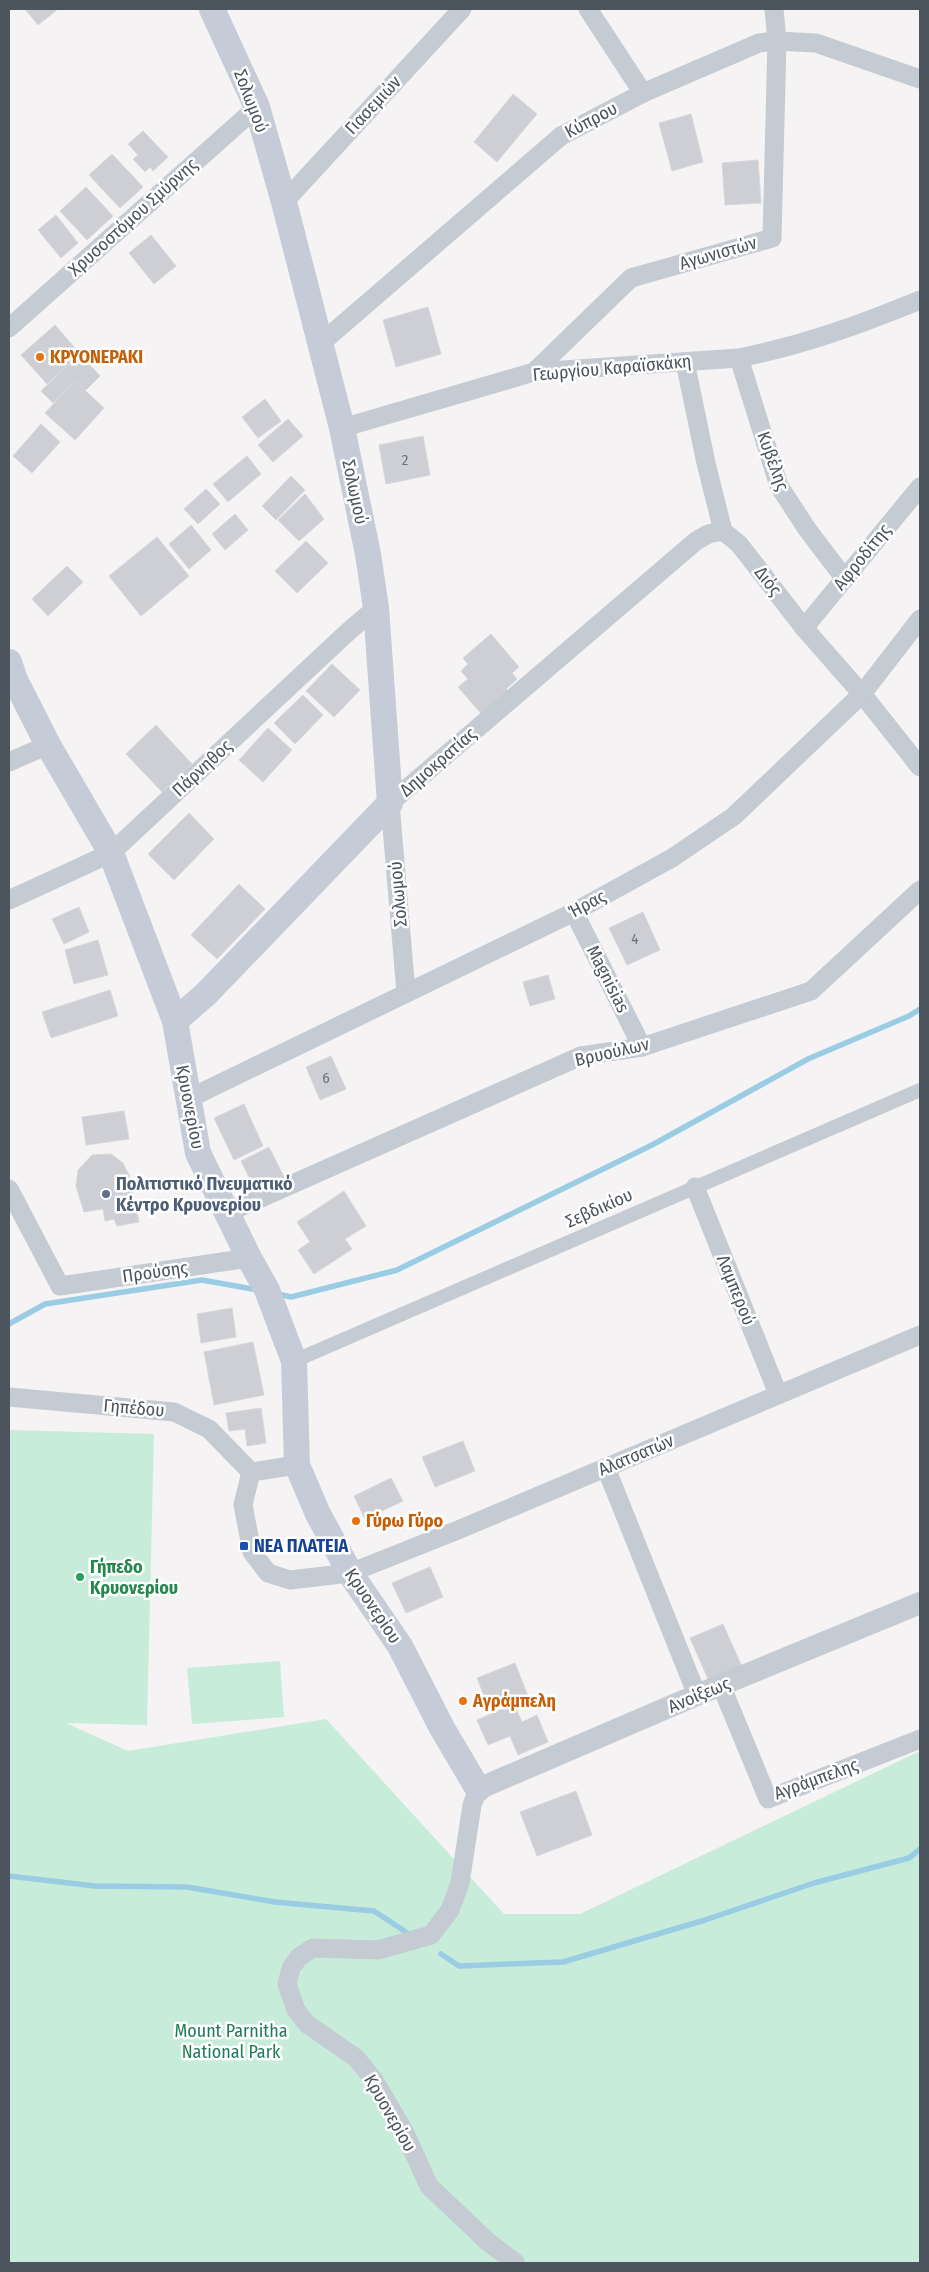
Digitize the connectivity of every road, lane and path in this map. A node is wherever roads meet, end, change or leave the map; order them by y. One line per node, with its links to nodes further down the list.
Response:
1 (212, 9): 8 (main road, Σολωμού)
2 (462, 9): 9 (street, Γιασεμιών)
3 (588, 9): 7 (street)
4 (774, 9): 5 (street, Αγωνιστών)
5 (776, 41): 6 (street, Κύπρου); 7 (street, Κύπρου); 15 (street, Αγωνιστών)
6 (920, 79)
7 (643, 93): 12 (street, Κύπρου)
8 (257, 107): 9 (main road, Σολωμού); 11 (street, Χρυσοστόμου Σμύρνης)
9 (284, 202): 12 (main road, Σολωμού)
10 (920, 300): 13 (street, Γεωργίου Καραϊσκάκη)
11 (9, 328)
12 (320, 344): 16 (main road, Σολωμού)
13 (739, 358): 14 (street, Γεωργίου Καραϊσκάκη); 19 (street, Κυβέλης)
14 (686, 362): 15 (street, Γεωργίου Καραϊσκάκη); 18 (street)
15 (534, 372): 16 (street, Γεωργίου Καραϊσκάκη)
16 (342, 428): 20 (main road, Σολωμού)
17 (920, 487): 19 (street, Αφροδίτης)
18 (723, 530): 22 (street, Διός); 28 (street, Δημοκρατίας)
19 (845, 579): 22 (street, Αφροδίτης)
20 (376, 608): 28 (main road, Σολωμού); 29 (street, Πάρνηθος)
21 (920, 619): 24 (street, Ήρας)
22 (804, 628): 24 (street, Διός)
23 (9, 662): 25 (main road, Κρυονερίου)
24 (862, 694): 27 (street, Διός); 32 (street, Ήρας)
25 (48, 745): 26 (street); 29 (main road, Κρυονερίου)
26 (9, 762)
27 (920, 766)
28 (390, 803): 33 (street, Σολωμού); 34 (main road, Δημοκρατίας)
29 (112, 853): 31 (street, Πάρνηθος); 34 (main road, Κρυονερίου)
30 (920, 890): 35 (street, Βρυούλων)
31 (9, 900)
32 (574, 912): 33 (street, Ήρας); 35 (street, Magnisias)
33 (406, 993): 37 (street, Ήρας)
34 (174, 1021): 37 (main road, Κρυονερίου)
35 (642, 1047): 40 (street, Βρυούλων)
36 (920, 1090): 38 (street, Σεβδικίου)
37 (188, 1099): 40 (main road, Κρυονερίου)
38 (695, 1187): 43 (street, Σεβδικίου); 44 (street, Λαμπερού)
39 (9, 1189): 41 (street, Προύσης)
40 (227, 1213): 41 (main road, Κρυονερίου)
41 (249, 1258): 43 (main road, Κρυονερίου)
42 (919, 1338): 44 (street, Αλατσατών)
43 (294, 1361): 46 (main road, Κρυονερίου)
44 (778, 1394): 47 (street, Αλατσατών)
45 (9, 1398): 48 (street, Γηπέδου)
46 (297, 1465): 48 (street); 49 (main road, Κρυονερίου)
47 (606, 1468): 49 (street, Αλατσατών); 52 (street)
48 (251, 1472): 49 (street, Αλατσατών)
49 (350, 1573): 54 (main road, Κρυονερίου)
50 (920, 1603): 51 (street, Ανοίξεως)
51 (721, 1685): 52 (street, Ανοίξεως); 53 (street, Αγράμπελης)
52 (697, 1695): 54 (street, Ανοίξεως)
53 (920, 1739)
54 (478, 1789): 55 (street, Κρυονερίου)
55 (516, 2263)

